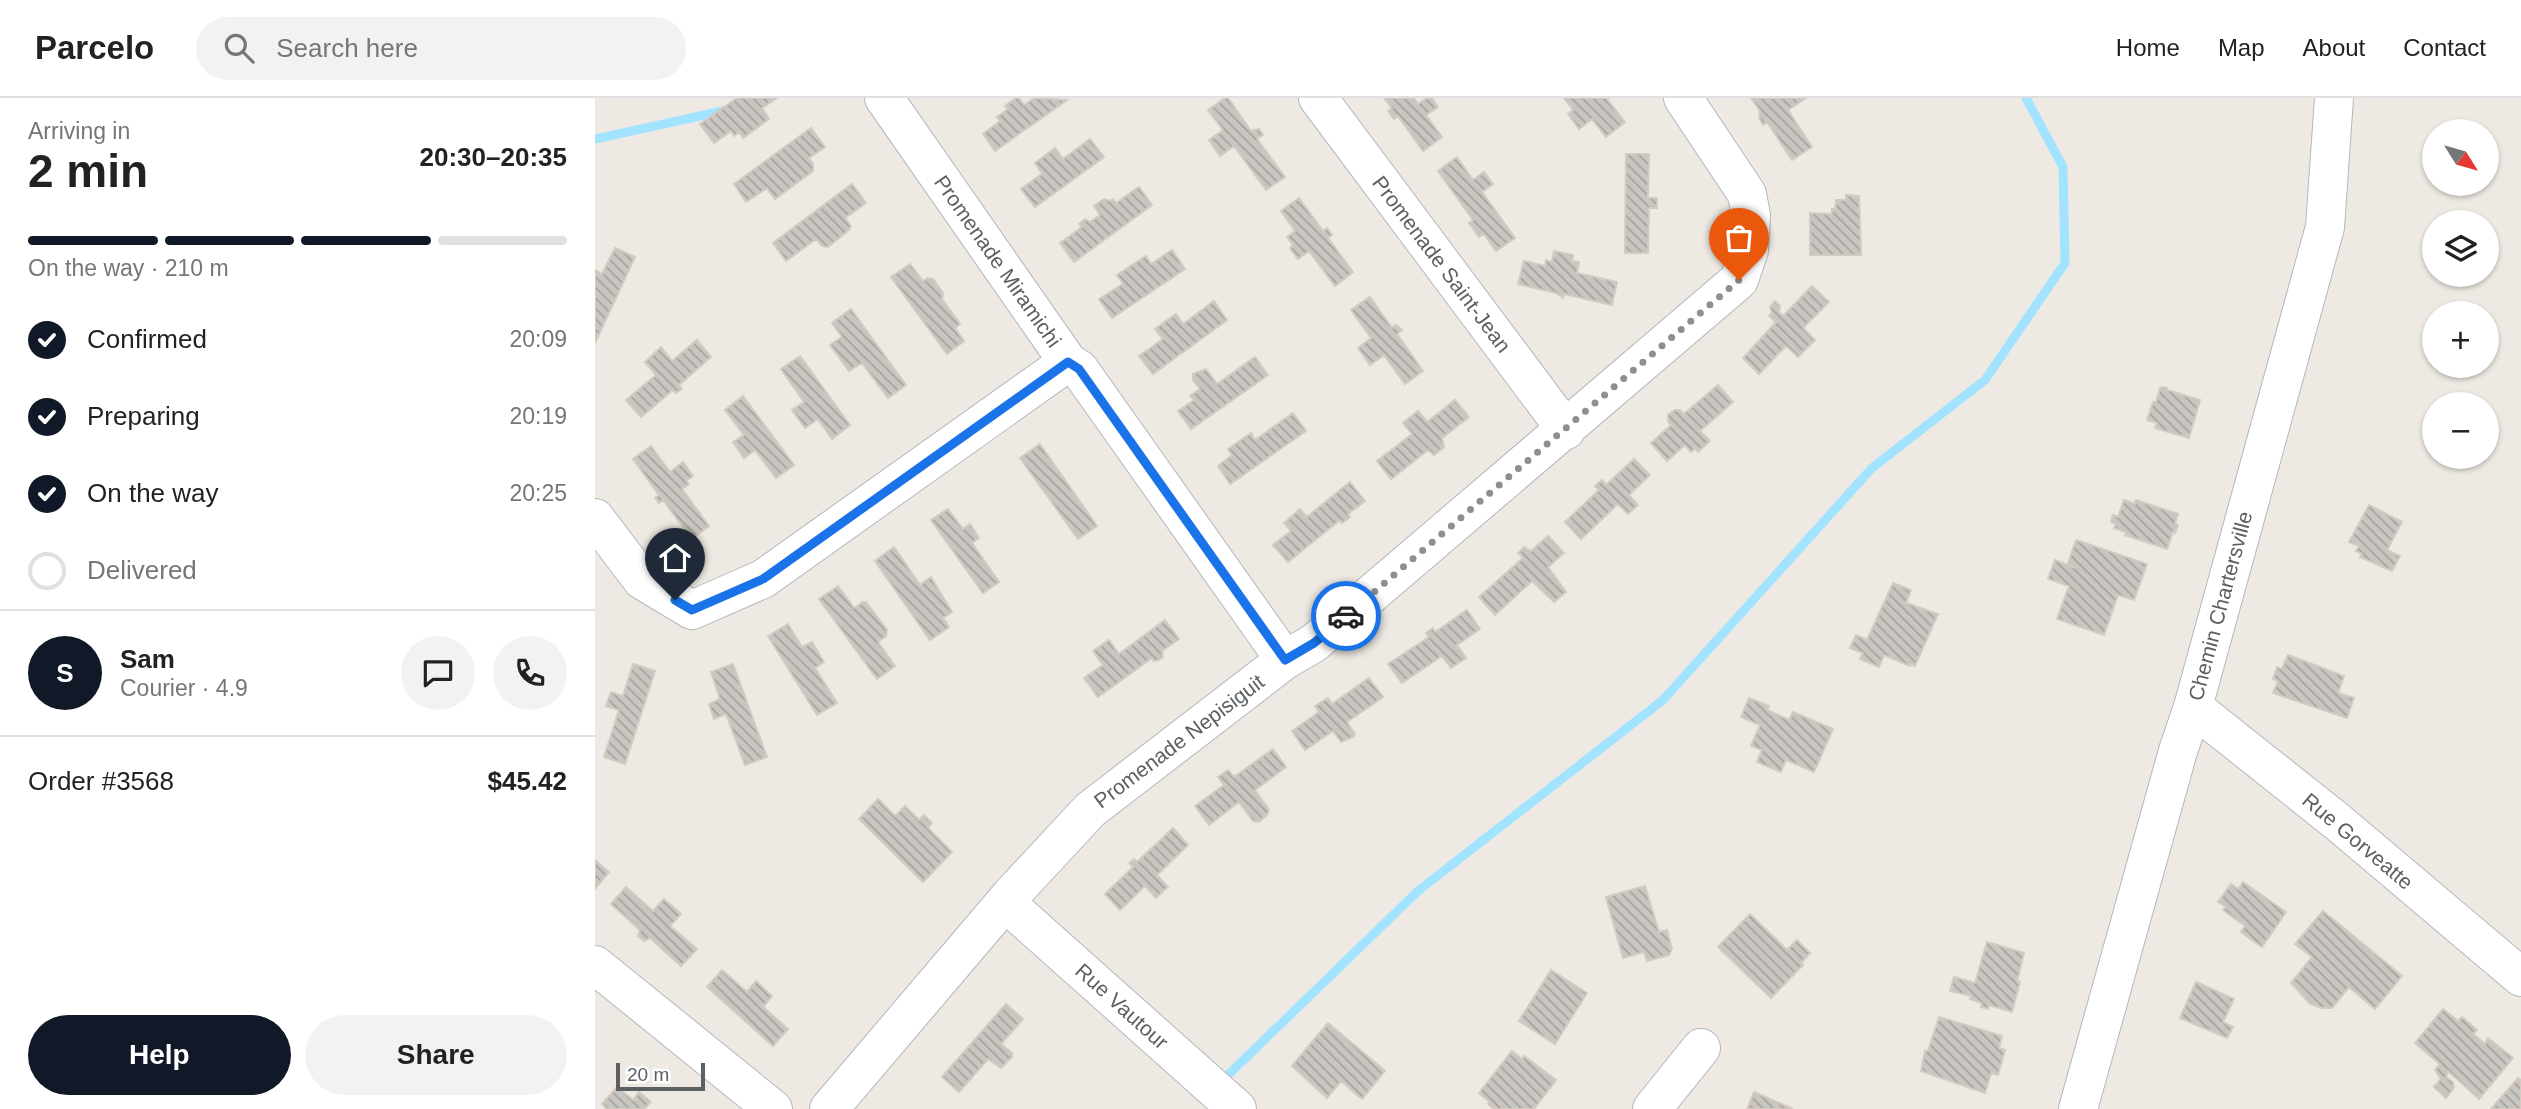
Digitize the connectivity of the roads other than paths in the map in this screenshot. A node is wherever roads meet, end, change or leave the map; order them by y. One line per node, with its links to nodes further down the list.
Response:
1 (884, 98): 5 (street, Promenade Miramichi)
2 (1318, 98): 6 (street, Promenade Saint-Jean)
3 (1683, 98): 6 (street, Promenade Nepisiguit)
4 (2334, 98): 9 (street, Chemin Chartersville)
5 (1068, 362): 7 (street); 8 (street, Promenade Miramichi)
6 (1566, 430): 8 (street, Promenade Nepisiguit)
7 (595, 518)
8 (1285, 660): 10 (street, Promenade Nepisiguit)
9 (2193, 707): 12 (street, Rue Gorveatte); 18 (street, Chemin Chartersville)
10 (1006, 903): 15 (street, Promenade Nepisiguit); 16 (street, Rue Vautour)
11 (595, 965): 14 (street)
12 (2521, 978)
13 (1701, 1048): 17 (street)
14 (773, 1109)
15 (829, 1109)
16 (1237, 1109)
17 (1652, 1109)
18 (2078, 1109)

